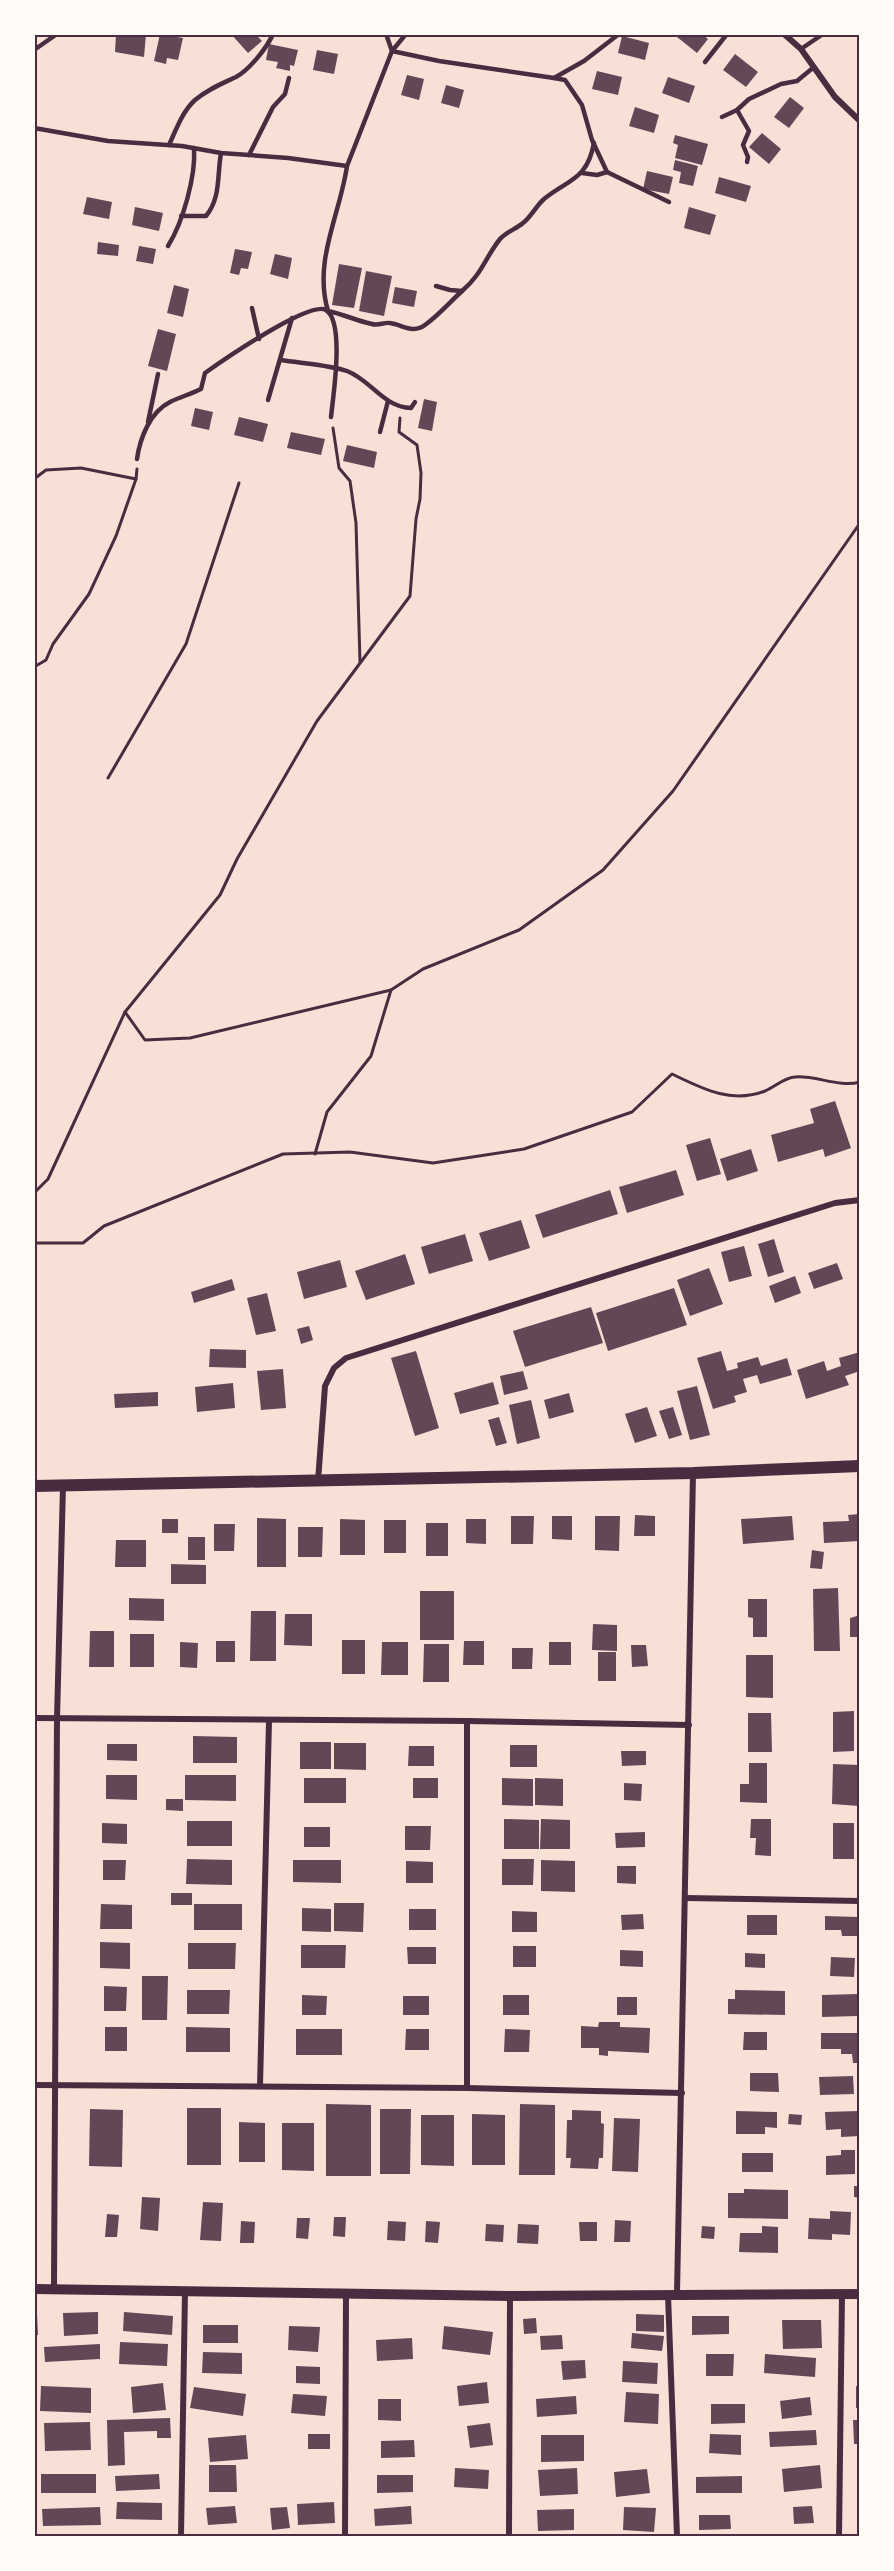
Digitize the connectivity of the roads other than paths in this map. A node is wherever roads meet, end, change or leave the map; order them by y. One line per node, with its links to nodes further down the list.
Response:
1 (57, 34): 10 (lane)
2 (273, 34): 21 (lane)
3 (386, 34): 11 (lane)
4 (406, 34): 11 (lane)
5 (619, 34): 15 (lane)
6 (727, 34): 12 (lane)
7 (784, 34): 9 (street)
8 (823, 34): 9 (lane)
9 (801, 49): 13 (street)
10 (34, 50)
11 (392, 51): 15 (lane); 26 (lane)
12 (705, 62)
13 (814, 67): 16 (lane); 18 (street)
14 (289, 78): 24 (lane)
15 (554, 78): 20 (lane)
16 (737, 110): 17 (lane); 25 (lane)
17 (722, 117)
18 (860, 121)
19 (34, 128): 21 (lane)
20 (594, 143): 27 (lane); 28 (lane)
21 (170, 145): 22 (lane)
22 (194, 148): 23 (lane); 30 (lane)
23 (221, 153): 24 (lane); 30 (lane)
24 (249, 155): 26 (lane)
25 (747, 162)
26 (347, 166): 35 (lane)
27 (607, 172): 28 (lane); 29 (lane)
28 (582, 173): 33 (lane)
29 (669, 202)
30 (181, 216): 31 (lane)
31 (168, 246)
32 (436, 286): 33 (lane)
33 (462, 291): 35 (lane)
34 (252, 308): 37 (lane)
35 (328, 311): 36 (lane); 39 (lane)
36 (292, 318): 37 (lane); 38 (lane)
37 (259, 339): 45 (lane)
38 (281, 360): 39 (lane); 41 (lane)
39 (335, 368): 42 (lane); 44 (lane)
40 (158, 374): 45 (lane)
41 (268, 400)
42 (388, 401): 43 (lane); 46 (lane)
43 (415, 402)
44 (331, 417)
45 (147, 425): 47 (lane)
46 (380, 432)
47 (137, 459)
48 (860, 1200): 51 (street)
49 (860, 1466): 50 (main road)
50 (693, 1473): 51 (main road); 58 (street)
51 (318, 1481): 53 (main road)
52 (34, 1486): 53 (main road)
53 (63, 1486): 55 (street)
54 (34, 1718): 55 (street)
55 (57, 1719): 56 (street); 62 (street)
56 (269, 1721): 57 (street); 63 (street)
57 (466, 1721): 58 (street); 64 (street)
58 (689, 1725): 59 (street)
59 (685, 1898): 60 (street); 65 (street)
60 (860, 1901)
61 (34, 2085): 62 (street)
62 (54, 2085): 63 (street); 66 (street)
63 (260, 2086): 64 (street)
64 (467, 2088): 65 (street)
65 (682, 2093): 70 (street)
66 (54, 2288): 67 (street); 68 (street)
67 (34, 2289)
68 (185, 2291): 69 (street); 74 (street)
69 (346, 2294): 73 (street); 75 (street)
70 (673, 2294): 71 (street); 73 (street); 77 (street)
71 (842, 2294): 72 (street); 78 (street)
72 (860, 2294)
73 (510, 2296): 76 (street)
74 (181, 2536)
75 (345, 2536)
76 (509, 2536)
77 (677, 2536)
78 (840, 2536)

